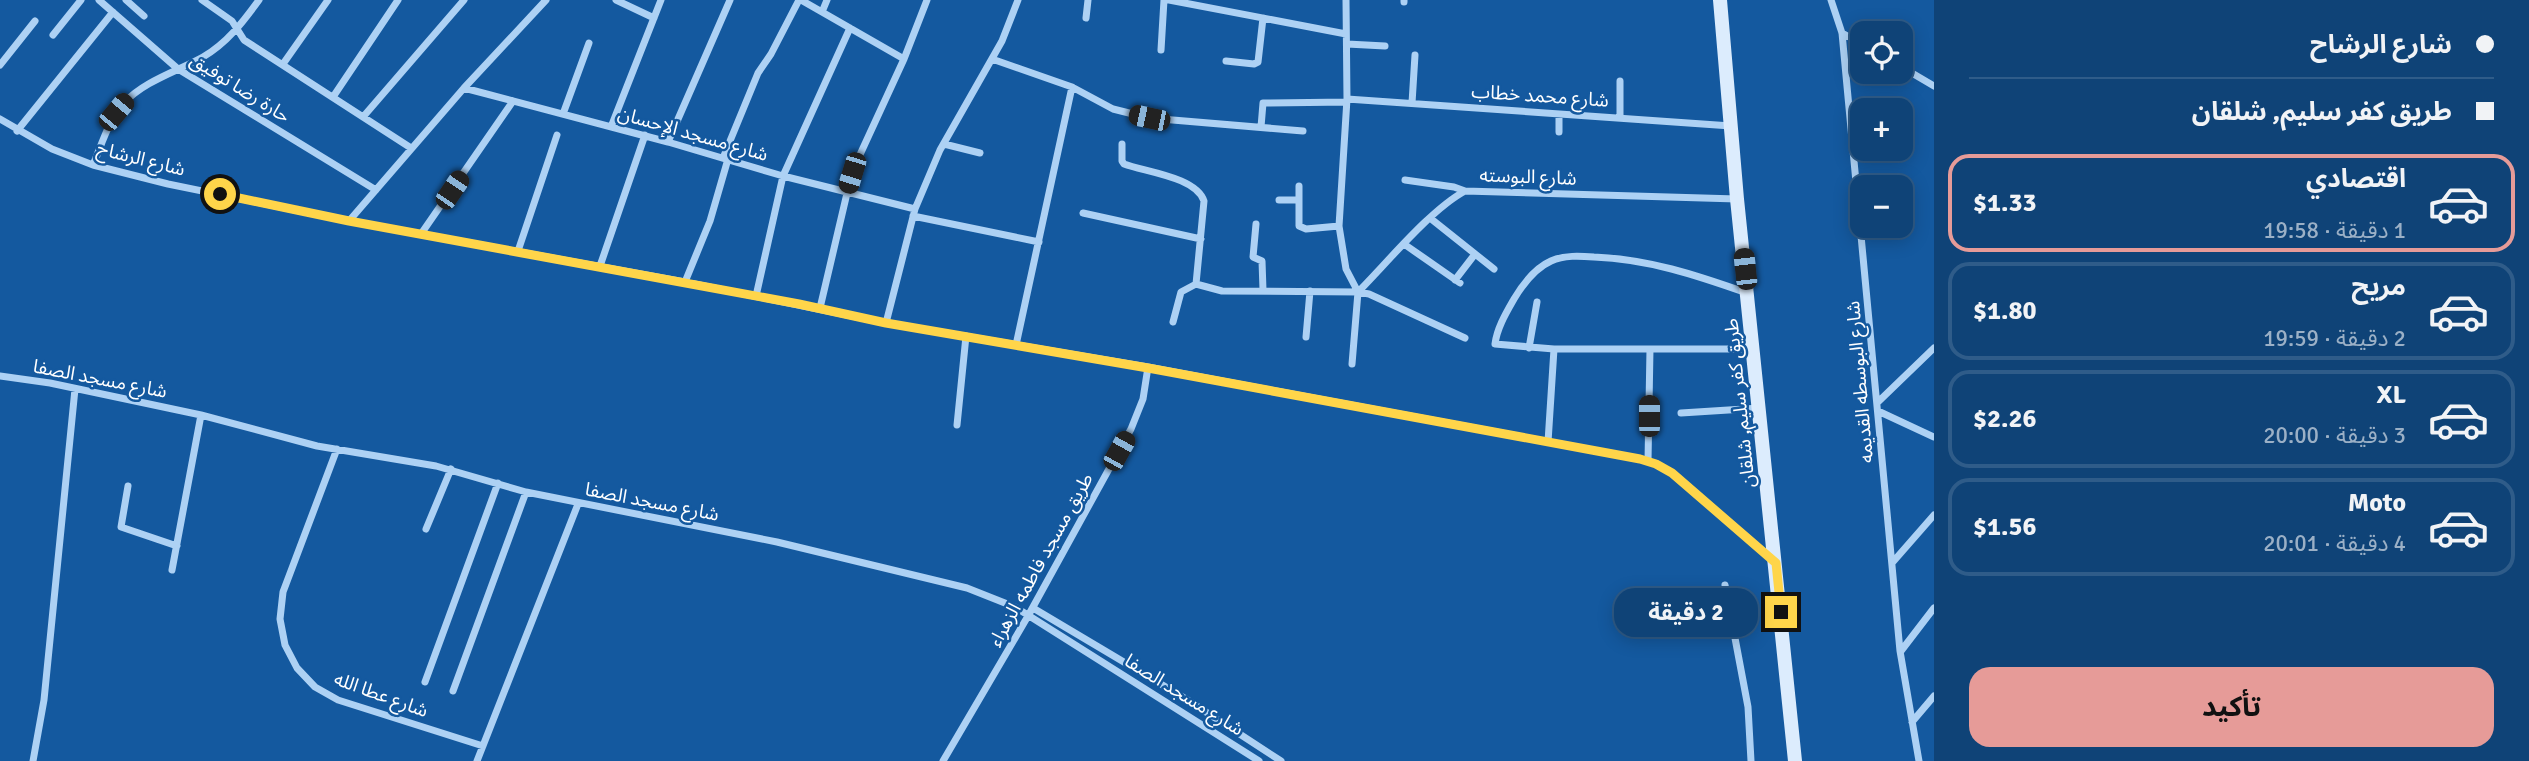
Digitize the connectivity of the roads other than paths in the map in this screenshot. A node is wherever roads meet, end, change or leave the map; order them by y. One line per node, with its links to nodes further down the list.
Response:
1 (81, 0): 36 (street)
2 (99, 0): 25 (street, حارة رضا توفيق)
3 (126, 0): 27 (street)
4 (202, 0): 33 (street)
5 (259, 0): 33 (street)
6 (328, 0): 47 (street)
7 (398, 0): 54 (street)
8 (464, 0): 60 (street)
9 (546, 0): 53 (street)
10 (616, 0): 28 (street)
11 (661, 0): 28 (street)
12 (730, 0): 71 (street)
13 (800, 0): 26 (street); 76 (street)
14 (827, 0): 26 (street)
15 (927, 0): 43 (street)
16 (1018, 0): 44 (street)
17 (1088, 0): 29 (street)
18 (1166, 0): 23 (street); 41 (street)
19 (1225, 0): 24 (street)
20 (1346, 0): 35 (street)
21 (1720, 0): 63 (street, طريق كفر سليم, شلقان)
22 (1831, 0): 34 (street, شارع البوسطه القديمه)
23 (1178, 1): 24 (street)
24 (1223, 10): 30 (street)
25 (113, 12): 48 (street, حارة رضا توفيق); 66 (street)
26 (822, 12): 32 (street)
27 (144, 16)
28 (654, 18): 64 (street)
29 (1086, 18)
30 (1263, 18): 35 (street); 45 (street)
31 (35, 21): 46 (street)
32 (850, 28): 43 (street); 78 (street)
33 (238, 29): 47 (street); 48 (street)
34 (1842, 33): 37 (street); 125 (street, شارع البوسطه القديمه)
35 (1346, 34): 39 (street)
36 (53, 35)
37 (1850, 37)
38 (589, 43): 58 (street)
39 (1346, 44): 40 (street); 55 (street)
40 (1385, 46)
41 (1161, 50)
42 (1415, 55): 57 (street)
43 (904, 59): 82 (street)
44 (992, 59): 52 (street); 72 (street)
45 (1226, 61)
46 (0, 65)
47 (283, 65): 54 (street)
48 (178, 69): 77 (street); 81 (street, حارة رضا توفيق)
49 (1913, 73): 51 (street)
50 (1620, 81): 61 (street)
51 (1934, 86)
52 (1072, 87): 65 (street); 95 (street)
53 (464, 88): 56 (street, شارع مسجد الإحسان); 74 (street)
54 (333, 97): 60 (street)
55 (1347, 100): 57 (street, شارع محمد خطاب); 65 (street, شارع محمد خطاب); 92 (street)
56 (513, 102): 58 (street, شارع مسجد الإحسان); 93 (street)
57 (1412, 103): 59 (street, شارع محمد خطاب)
58 (564, 114): 64 (street, شارع مسجد الإحسان)
59 (1559, 114): 61 (street, شارع محمد خطاب); 68 (street)
60 (363, 117): 74 (street)
61 (1620, 118): 63 (street, شارع محمد خطاب)
62 (0, 119): 66 (street, شارع الرشاح)
63 (1731, 126): 84 (street, طريق كفر سليم, شلقان)
64 (611, 127): 70 (street, شارع مسجد الإحسان)
65 (1261, 127): 67 (street)
66 (17, 131): 77 (street, شارع الرشاح)
67 (1303, 131)
68 (1559, 132)
69 (557, 135): 97 (street)
70 (645, 135): 71 (street, شارع مسجد الإحسان); 99 (street)
71 (668, 142): 76 (street, شارع مسجد الإحسان)
72 (944, 144): 75 (street); 87 (street)
73 (1122, 144): 94 (street)
74 (411, 148): 81 (street)
75 (980, 153)
76 (725, 158): 78 (street, شارع مسجد الإحسان); 101 (street)
77 (93, 165): 90 (street, شارع الرشاح)
78 (783, 176): 82 (street, شارع مسجد الإحسان); 107 (street)
79 (1405, 180): 83 (street)
80 (1299, 186): 86 (street)
81 (376, 190): 90 (street)
82 (846, 191): 87 (street, شارع مسجد الإحسان); 109 (street)
83 (1465, 191): 84 (street, شارع البوسته); 89 (street, شارع البوسته)
84 (1737, 199): 106 (street, طريق كفر سليم, شلقان)
85 (1279, 200): 86 (street)
86 (1299, 200): 92 (street)
87 (914, 212): 95 (street, شارع مسجد الإحسان); 111 (street)
88 (1083, 214): 94 (street)
89 (1430, 218): 96 (street, شارع البوسته); 98 (street)
90 (349, 221): 93 (street, شارع الرشاح)
91 (1256, 224): 103 (street)
92 (1339, 226): 105 (street)
93 (421, 234): 97 (street, شارع الرشاح)
94 (1201, 239): 102 (street)
95 (1039, 242): 115 (street)
96 (1404, 244): 98 (street); 105 (street, شارع البوسته)
97 (517, 251): 99 (street, شارع الرشاح)
98 (1475, 254): 100 (street)
99 (600, 266): 101 (street, شارع الرشاح)
100 (1494, 269)
101 (685, 282): 107 (street, شارع الرشاح)
102 (1196, 284): 103 (street); 110 (street)
103 (1263, 290): 104 (street)
104 (1310, 291): 105 (street); 113 (street)
105 (1358, 292): 114 (street); 121 (street)
106 (1747, 293): 116 (street); 120 (street, طريق كفر سليم, شلقان)
107 (756, 296): 109 (street, شارع الرشاح)
108 (1537, 302): 116 (street)
109 (820, 308): 111 (street, شارع الرشاح)
110 (1173, 322)
111 (886, 323): 112 (street, شارع الرشاح)
112 (966, 336): 115 (street, شارع الرشاح); 130 (street)
113 (1306, 337)
114 (1465, 338)
115 (1016, 345): 122 (street, شارع الرشاح)
116 (1529, 348): 118 (street)
117 (1934, 348): 125 (street)
118 (1555, 349): 119 (street); 132 (street)
119 (1650, 349): 120 (street); 134 (street)
120 (1753, 349): 126 (street, طريق كفر سليم, شلقان)
121 (1352, 364)
122 (1148, 368): 132 (street, شارع الرشاح); 147 (street, طريق مسجد فاطمه الزهراء)
123 (0, 376): 124 (street, شارع مسجد الصفا)
124 (75, 389): 129 (street, شارع مسجد الصفا); 157 (street)
125 (1878, 401): 127 (street, شارع البوسطه القديمه)
126 (1760, 408): 128 (street); 143 (street, طريق كفر سليم, شلقان)
127 (1878, 411): 131 (street); 144 (street, شارع البوسطه القديمه)
128 (1681, 413)
129 (201, 415): 133 (street, شارع مسجد الصفا); 142 (street)
130 (957, 425)
131 (1934, 438)
132 (1548, 442): 134 (street, شارع الرشاح)
133 (337, 449): 135 (street, شارع مسجد الصفا); 155 (street, شارع عطا الله)
134 (1648, 461): 143 (street, شارع الرشاح)
135 (451, 469): 136 (street, شارع مسجد الصفا); 141 (street)
136 (498, 483): 138 (street, شارع مسجد الصفا); 151 (street)
137 (128, 486): 142 (street)
138 (526, 492): 139 (street, شارع مسجد الصفا); 152 (street)
139 (578, 504): 149 (street, شارع مسجد الصفا); 155 (street)
140 (1934, 515): 144 (street)
141 (426, 529)
142 (177, 546): 145 (street)
143 (1776, 563): 162 (street, طريق كفر سليم, شلقان)
144 (1892, 563): 150 (street, شارع البوسطه القديمه)
145 (172, 570)
146 (1725, 586): 161 (street)
147 (1033, 608): 149 (street, طريق مسجد فاطمه الزهراء); 160 (street, شارع مسجد الصفا)
148 (1934, 608): 150 (street)
149 (1028, 616): 156 (street, شارع مسجد الصفا); 159 (street, طريق مسجد فاطمه الزهراء)
150 (1900, 651): 154 (street, شارع البوسطه القديمه)
151 (425, 682)
152 (453, 691)
153 (1934, 696): 154 (street)
154 (1912, 722): 163 (street, شارع البوسطه القديمه)
155 (483, 746): 158 (street)
156 (1254, 760)
157 (33, 761)
158 (477, 761)
159 (943, 761)
160 (1281, 761)
161 (1751, 761)
162 (1795, 761)
163 (1919, 761)

